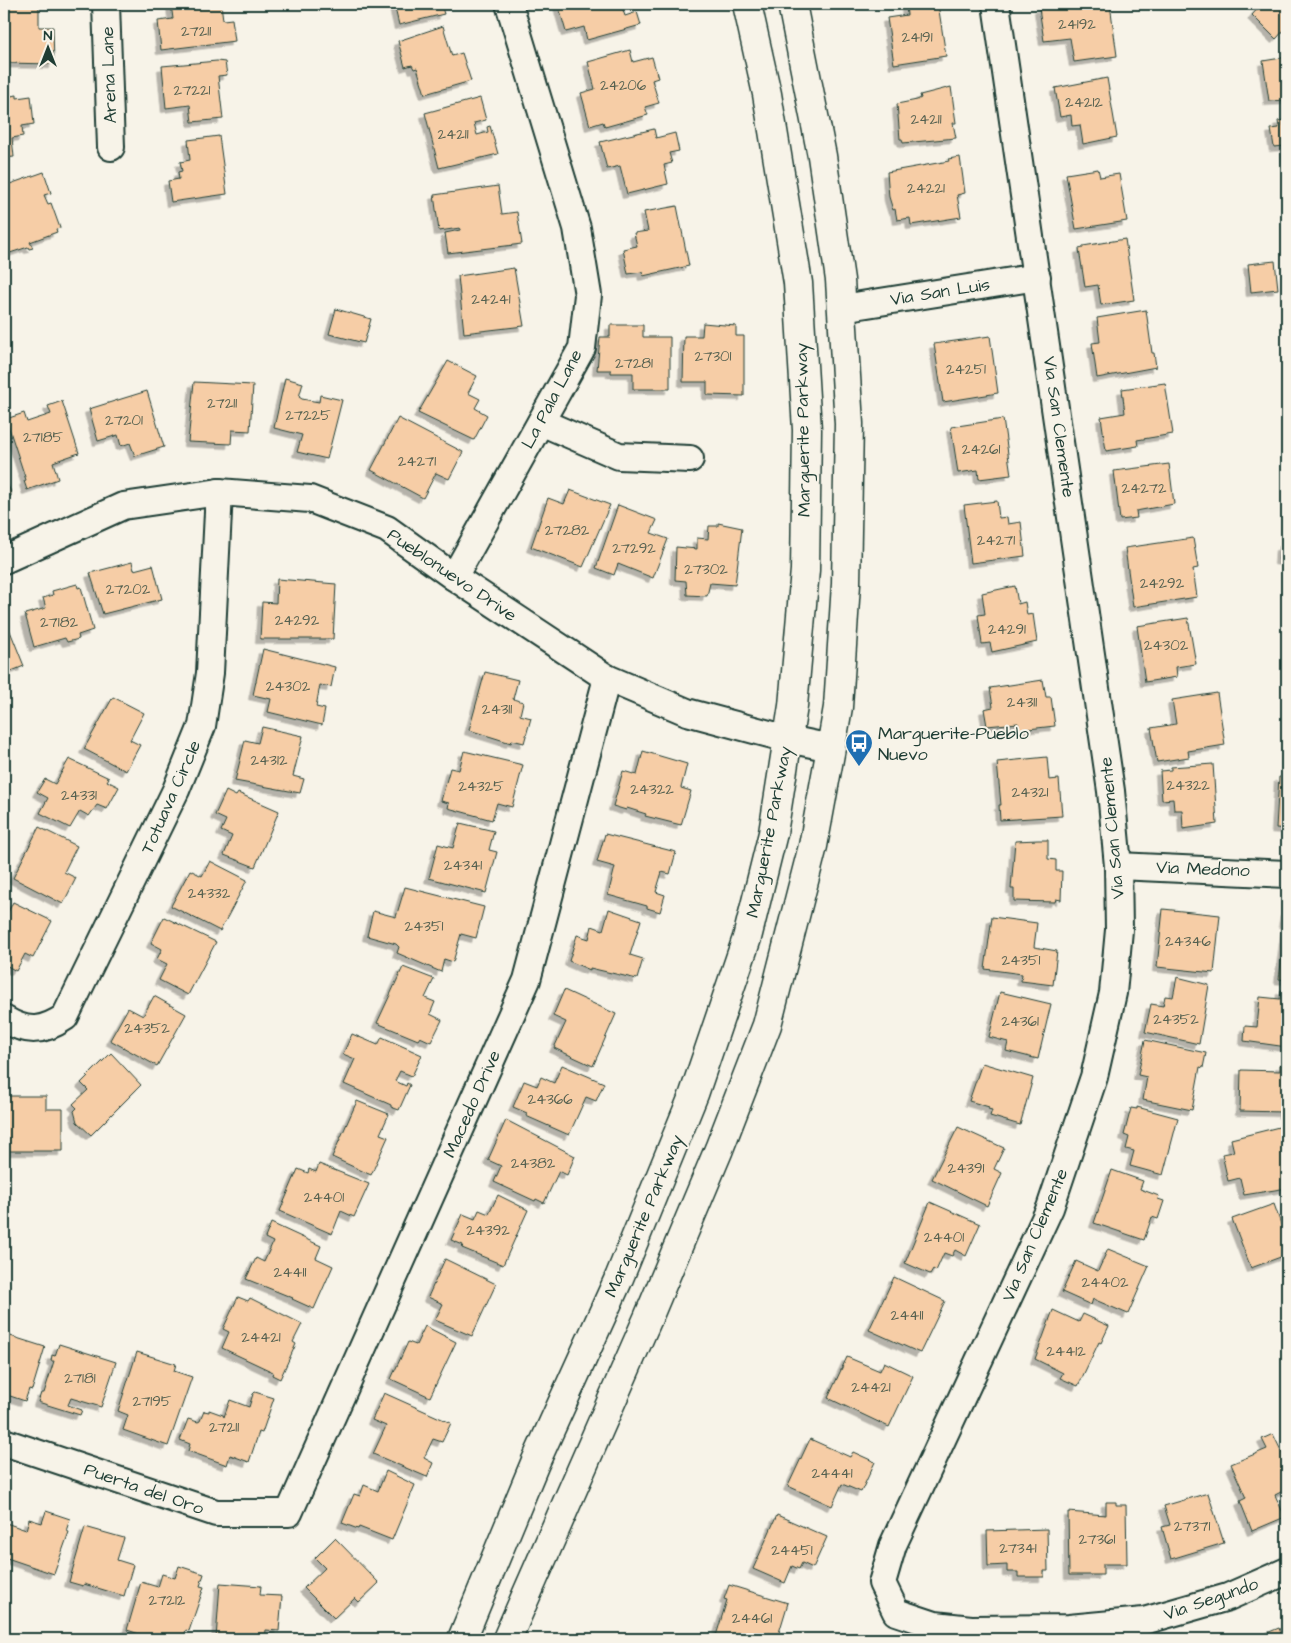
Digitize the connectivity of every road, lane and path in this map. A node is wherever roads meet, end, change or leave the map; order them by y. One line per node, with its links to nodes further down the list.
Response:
1 (106, 4): 6 (street, Arena Lane)
2 (509, 4): 10 (street, La Pala Lane)
3 (748, 4): 9 (main road, Marguerite Parkway)
4 (792, 4): 8 (main road)
5 (996, 4): 7 (street, Via San Clemente)
6 (111, 147)
7 (1037, 277): 8 (street, Via San Luis); 18 (street, Via San Clemente)
8 (842, 308): 9 (main road); 17 (main road)
9 (800, 315): 16 (main road, Marguerite Parkway)
10 (541, 422): 11 (street); 14 (street, La Pala Lane)
11 (690, 459)
12 (219, 492): 13 (street, Pueblonuevo Drive); 14 (street, Pueblonuevo Drive); 20 (street, Totuava Circle)
13 (4, 560)
14 (454, 577): 15 (street, Pueblonuevo Drive)
15 (607, 678): 16 (street, Pueblonuevo Drive); 22 (street, Macedo Drive)
16 (788, 739): 17 (street, Pueblonuevo Drive); 25 (main road, Marguerite Parkway)
17 (831, 748): 26 (main road)
18 (1118, 866): 19 (street, Via Medono); 24 (street, Via San Clemente)
19 (1287, 874)
20 (4, 1019)
21 (4, 1442): 22 (street, Puerta del Oro)
22 (289, 1513)
23 (1287, 1571): 24 (street, Via Segundo)
24 (896, 1612)
25 (462, 1639)
26 (507, 1639)

